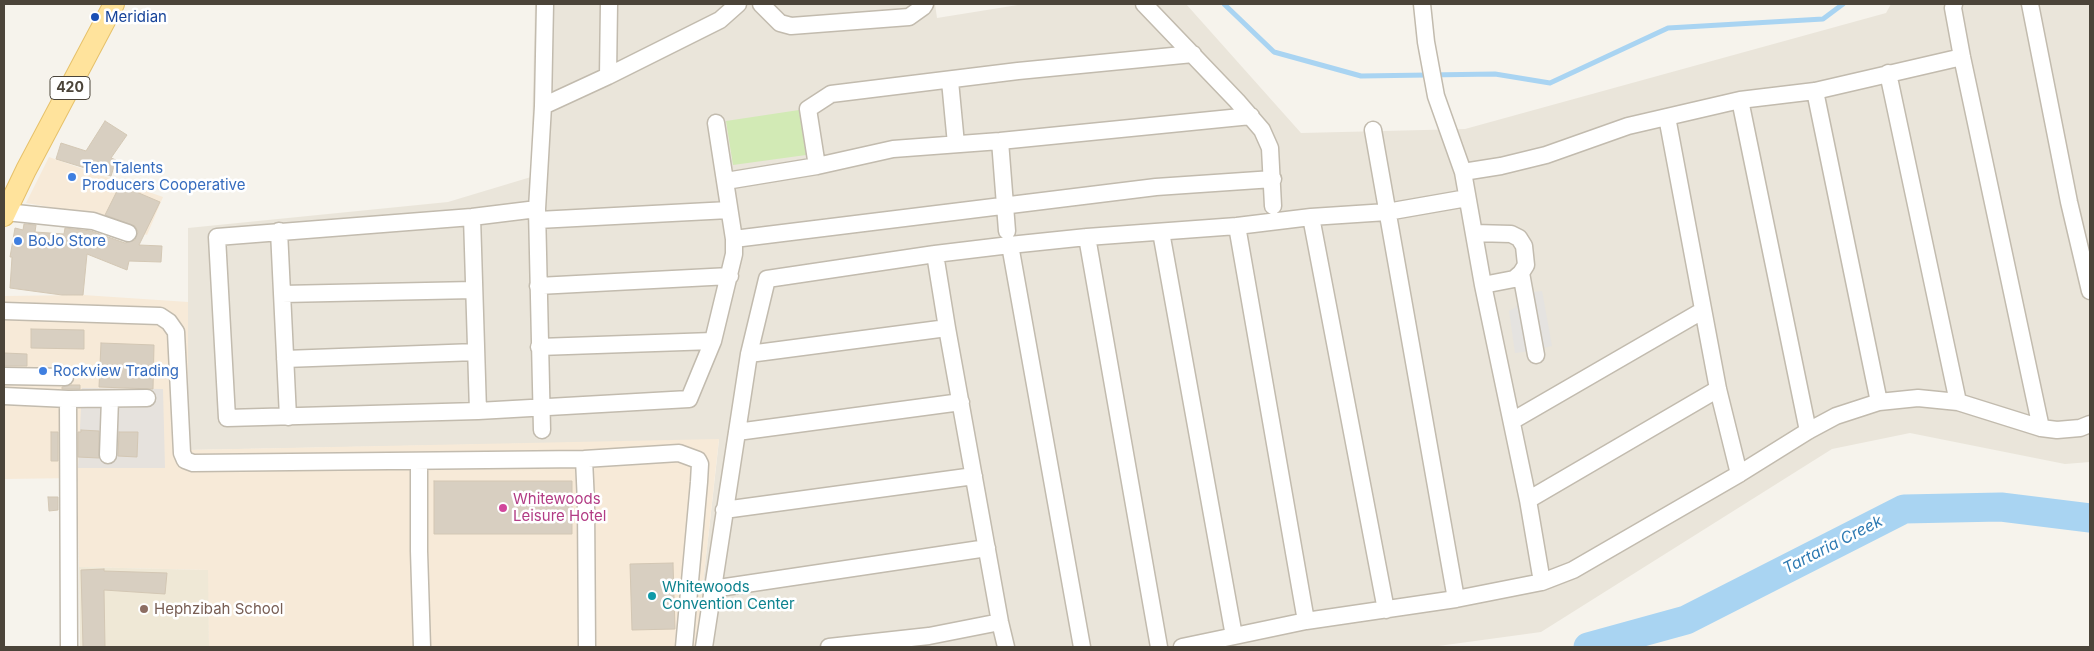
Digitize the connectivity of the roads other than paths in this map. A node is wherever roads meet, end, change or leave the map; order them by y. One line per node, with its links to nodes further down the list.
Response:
1 (113, 4): 34 (main road, 420)
2 (545, 4): 18 (street)
3 (610, 4): 14 (street)
4 (738, 4): 14 (street)
5 (761, 4): 6 (street)
6 (925, 4)
7 (1144, 4): 11 (street)
8 (1422, 4): 26 (street)
9 (1954, 4): 12 (street)
10 (2030, 4): 52 (street)
11 (1193, 54): 15 (street); 19 (street)
12 (1962, 58): 13 (street); 78 (street)
13 (1888, 73): 16 (street); 72 (street)
14 (608, 76): 18 (street)
15 (950, 81): 24 (street); 25 (street)
16 (1815, 91): 17 (street); 71 (street)
17 (1740, 100): 20 (street); 80 (street)
18 (543, 106): 35 (street)
19 (1251, 116): 23 (street); 27 (street)
20 (1667, 117): 26 (street); 55 (street)
21 (716, 123): 28 (street)
22 (1373, 130): 33 (street)
23 (1000, 141): 24 (street); 30 (street)
24 (956, 144): 25 (street)
25 (817, 166): 28 (street)
26 (1463, 172): 29 (street)
27 (1272, 179): 30 (street); 31 (street)
28 (726, 181): 32 (street)
29 (1467, 198): 33 (street); 42 (street)
30 (1005, 205): 44 (street); 45 (street)
31 (1274, 206)
32 (729, 210): 35 (street); 45 (street)
33 (1387, 212): 37 (street); 92 (street)
34 (5, 214): 41 (street)
35 (538, 215): 36 (street); 50 (street)
36 (472, 217): 39 (street); 51 (street)
37 (1311, 217): 38 (street); 93 (street)
38 (1237, 226): 40 (street); 94 (street)
39 (279, 231): 53 (street); 75 (street)
40 (1161, 232): 43 (street); 96 (street)
41 (128, 233)
42 (1474, 233): 47 (street); 49 (street)
43 (1087, 237): 44 (street); 106 (street)
44 (1009, 238): 46 (street); 105 (street)
45 (734, 239): 48 (street)
46 (936, 254): 56 (street); 60 (street)
47 (1521, 273): 49 (street); 61 (street)
48 (730, 276): 50 (street); 57 (street)
49 (1484, 285): 76 (street)
50 (538, 286): 58 (street)
51 (474, 290): 53 (street); 59 (street)
52 (2090, 291)
53 (282, 294): 62 (street)
54 (4, 311): 84 (street)
55 (1702, 311): 65 (street); 76 (street)
56 (947, 328): 60 (street); 70 (street)
57 (713, 341): 58 (street); 73 (street)
58 (539, 347): 73 (street)
59 (476, 352): 62 (street); 74 (street)
60 (750, 354): 81 (street)
61 (1536, 355)
62 (285, 359): 75 (street)
63 (4, 376): 64 (street)
64 (65, 377)
65 (1718, 389): 85 (street); 87 (street)
66 (4, 396): 68 (street)
67 (146, 398): 69 (street)
68 (68, 399): 69 (street); 98 (street)
69 (110, 399): 82 (street)
70 (961, 402): 81 (street); 86 (street)
71 (1879, 402): 72 (street); 80 (street)
72 (1958, 402): 78 (street)
73 (542, 407): 74 (street); 79 (street)
74 (478, 411): 75 (street)
75 (288, 418)
76 (1512, 421): 87 (street)
77 (2090, 424): 78 (street)
78 (2042, 428)
79 (542, 430)
80 (1808, 431): 85 (street)
81 (737, 432): 88 (street)
82 (108, 455)
83 (584, 459): 84 (street); 100 (street); 101 (street)
84 (419, 462): 99 (street)
85 (1739, 474): 90 (street)
86 (974, 476): 88 (street); 89 (street)
87 (1528, 500): 90 (street)
88 (724, 510): 91 (street)
89 (987, 548): 91 (street); 95 (street)
90 (1542, 582): 92 (street)
91 (712, 589): 102 (street)
92 (1456, 599): 93 (street)
93 (1386, 610): 94 (street)
94 (1306, 621): 96 (street)
95 (1000, 622): 97 (street); 104 (street)
96 (1234, 636): 107 (street)
97 (929, 642): 103 (street)
98 (69, 647)
99 (422, 647)
100 (587, 647)
101 (684, 647)
102 (704, 647)
103 (829, 647)
104 (1006, 647)
105 (1082, 647)
106 (1159, 647)
107 (1182, 647)

